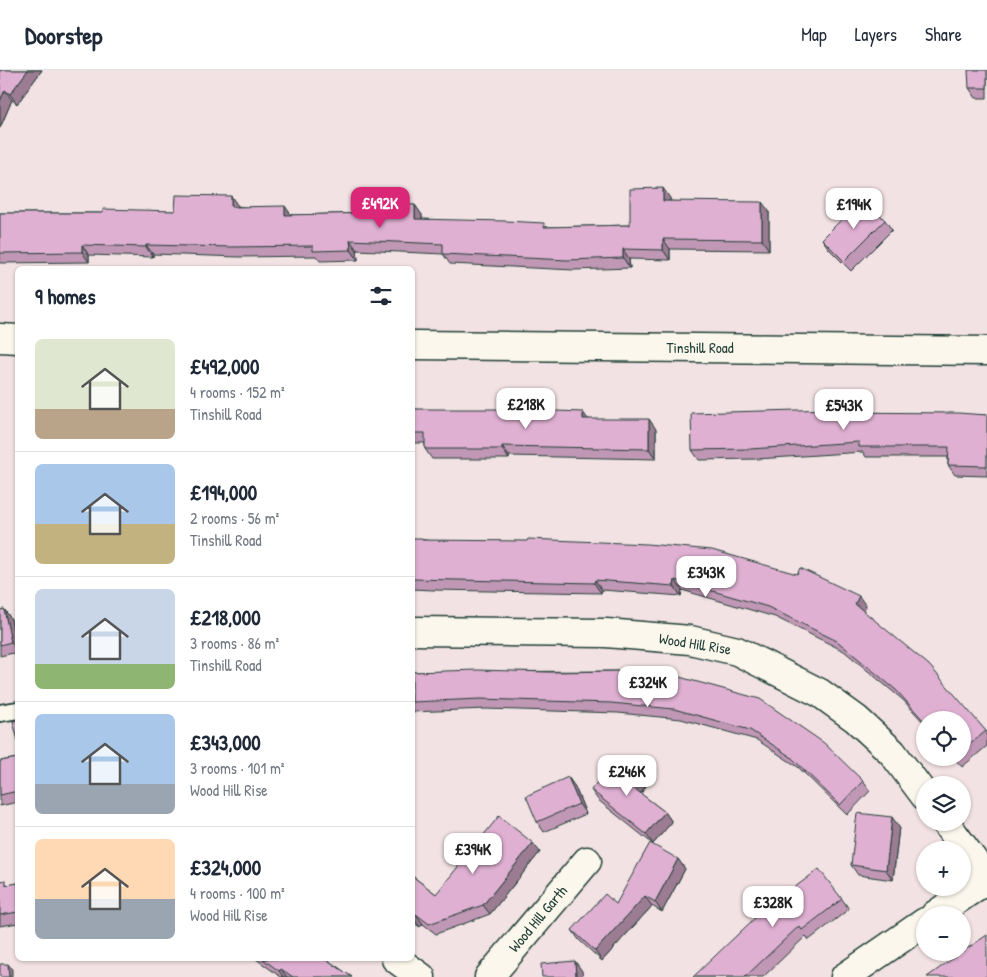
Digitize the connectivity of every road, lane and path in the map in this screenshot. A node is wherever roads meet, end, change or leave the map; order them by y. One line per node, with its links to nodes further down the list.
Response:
1 (0, 338): 2 (street)
2 (15, 339)
3 (415, 344): 4 (street, Tinshill Road)
4 (987, 351)
5 (415, 630): 8 (street, Wood Hill Rise)
6 (15, 710): 7 (lane)
7 (0, 713)
8 (916, 784)
9 (952, 831): 11 (street)
10 (587, 861): 16 (street, Wood Hill Garth)
11 (987, 879): 12 (street)
12 (948, 906)
13 (916, 928): 17 (street)
14 (399, 961): 15 (street)
15 (421, 977)
16 (490, 977)
17 (845, 977)

